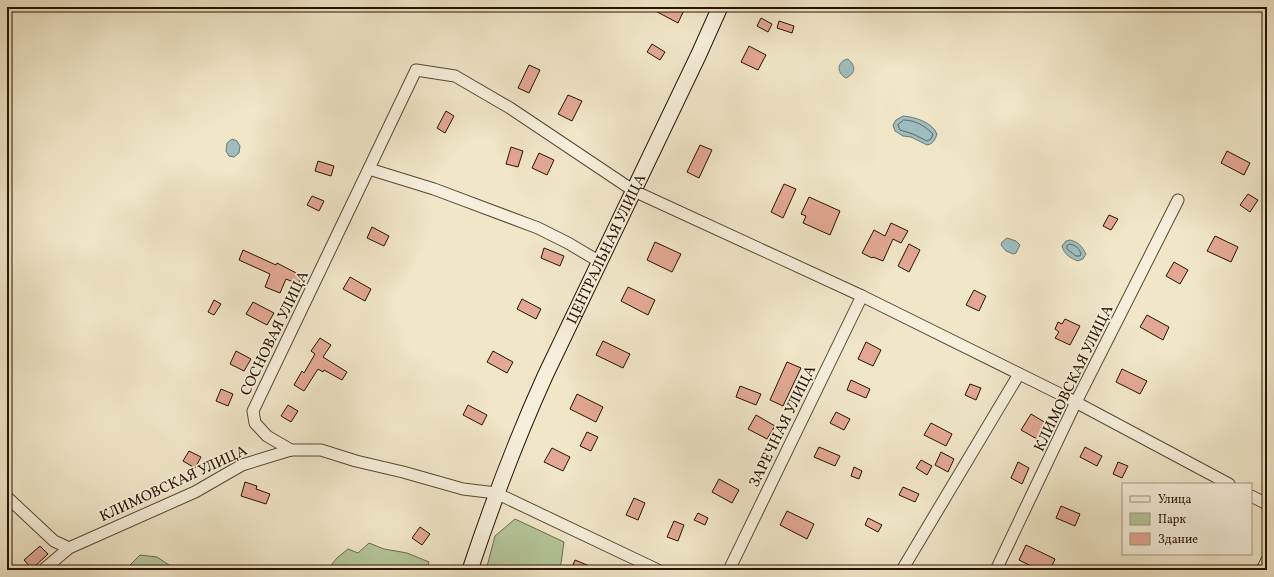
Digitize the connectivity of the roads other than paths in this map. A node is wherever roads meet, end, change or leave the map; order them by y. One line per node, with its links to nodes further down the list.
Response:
1 (720, 7): 3 (street, ЦЕНТРАЛЬНАЯ УЛИЦА)
2 (369, 169): 3 (street, СОСНОВАЯ УЛИЦА); 5 (street); 9 (street, СОСНОВАЯ УЛИЦА)
3 (634, 191): 5 (street, ЦЕНТРАЛЬНАЯ УЛИЦА); 6 (street)
4 (1178, 200): 8 (street, КЛИМОВСКАЯ УЛИЦА)
5 (600, 262): 11 (street, ЦЕНТРАЛЬНАЯ УЛИЦА)
6 (862, 296): 7 (street); 20 (street, ЗАРЕЧНАЯ УЛИЦА)
7 (1019, 374): 8 (street); 21 (street)
8 (1076, 402): 10 (street); 22 (street, КЛИМОВСКАЯ УЛИЦА)
9 (291, 450): 11 (street); 15 (street, КЛИМОВСКАЯ УЛИЦА)
10 (1227, 483)
11 (496, 494): 18 (street, ЦЕНТРАЛЬНАЯ УЛИЦА); 19 (street)
12 (1252, 496): 14 (street)
13 (7, 497): 15 (street)
14 (1267, 504)
15 (69, 548): 17 (street, КЛИМОВСКАЯ УЛИЦА)
16 (1267, 560): 23 (street)
17 (43, 570)
18 (470, 570)
19 (658, 570)
20 (729, 570)
21 (902, 570)
22 (996, 570)
23 (1262, 570)

